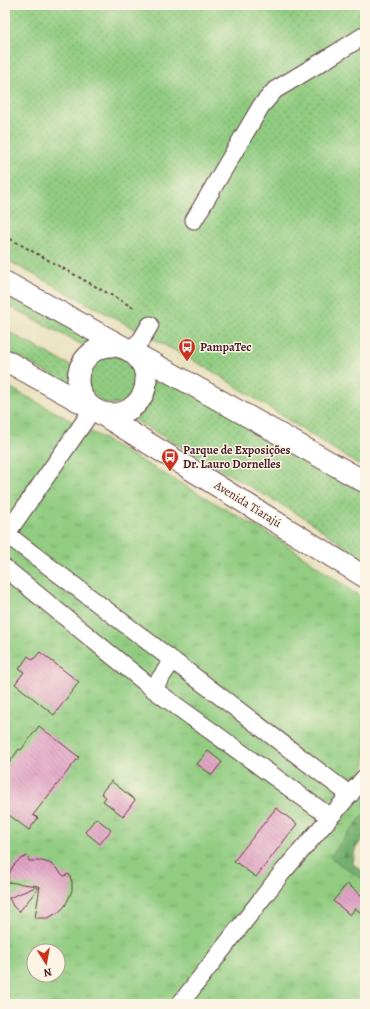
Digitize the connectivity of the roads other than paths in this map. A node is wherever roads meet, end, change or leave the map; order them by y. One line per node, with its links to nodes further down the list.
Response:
1 (365, 35): 2 (street)
2 (194, 220)
3 (5, 282): 5 (main road)
4 (150, 325): 5 (street)
5 (130, 350): 7 (main road); 7 (main road); 8 (main road)
6 (5, 360): 7 (main road, Avenida Tiarajú)
7 (93, 409): 9 (street); 11 (main road, Avenida Tiarajú)
8 (365, 482)
9 (5, 535): 12 (street)
10 (5, 568): 13 (street)
11 (365, 577)
12 (172, 661): 13 (street); 15 (street)
13 (153, 689): 16 (street)
14 (365, 777): 15 (street)
15 (350, 795): 16 (street)
16 (330, 817): 17 (street)
17 (180, 1004)

